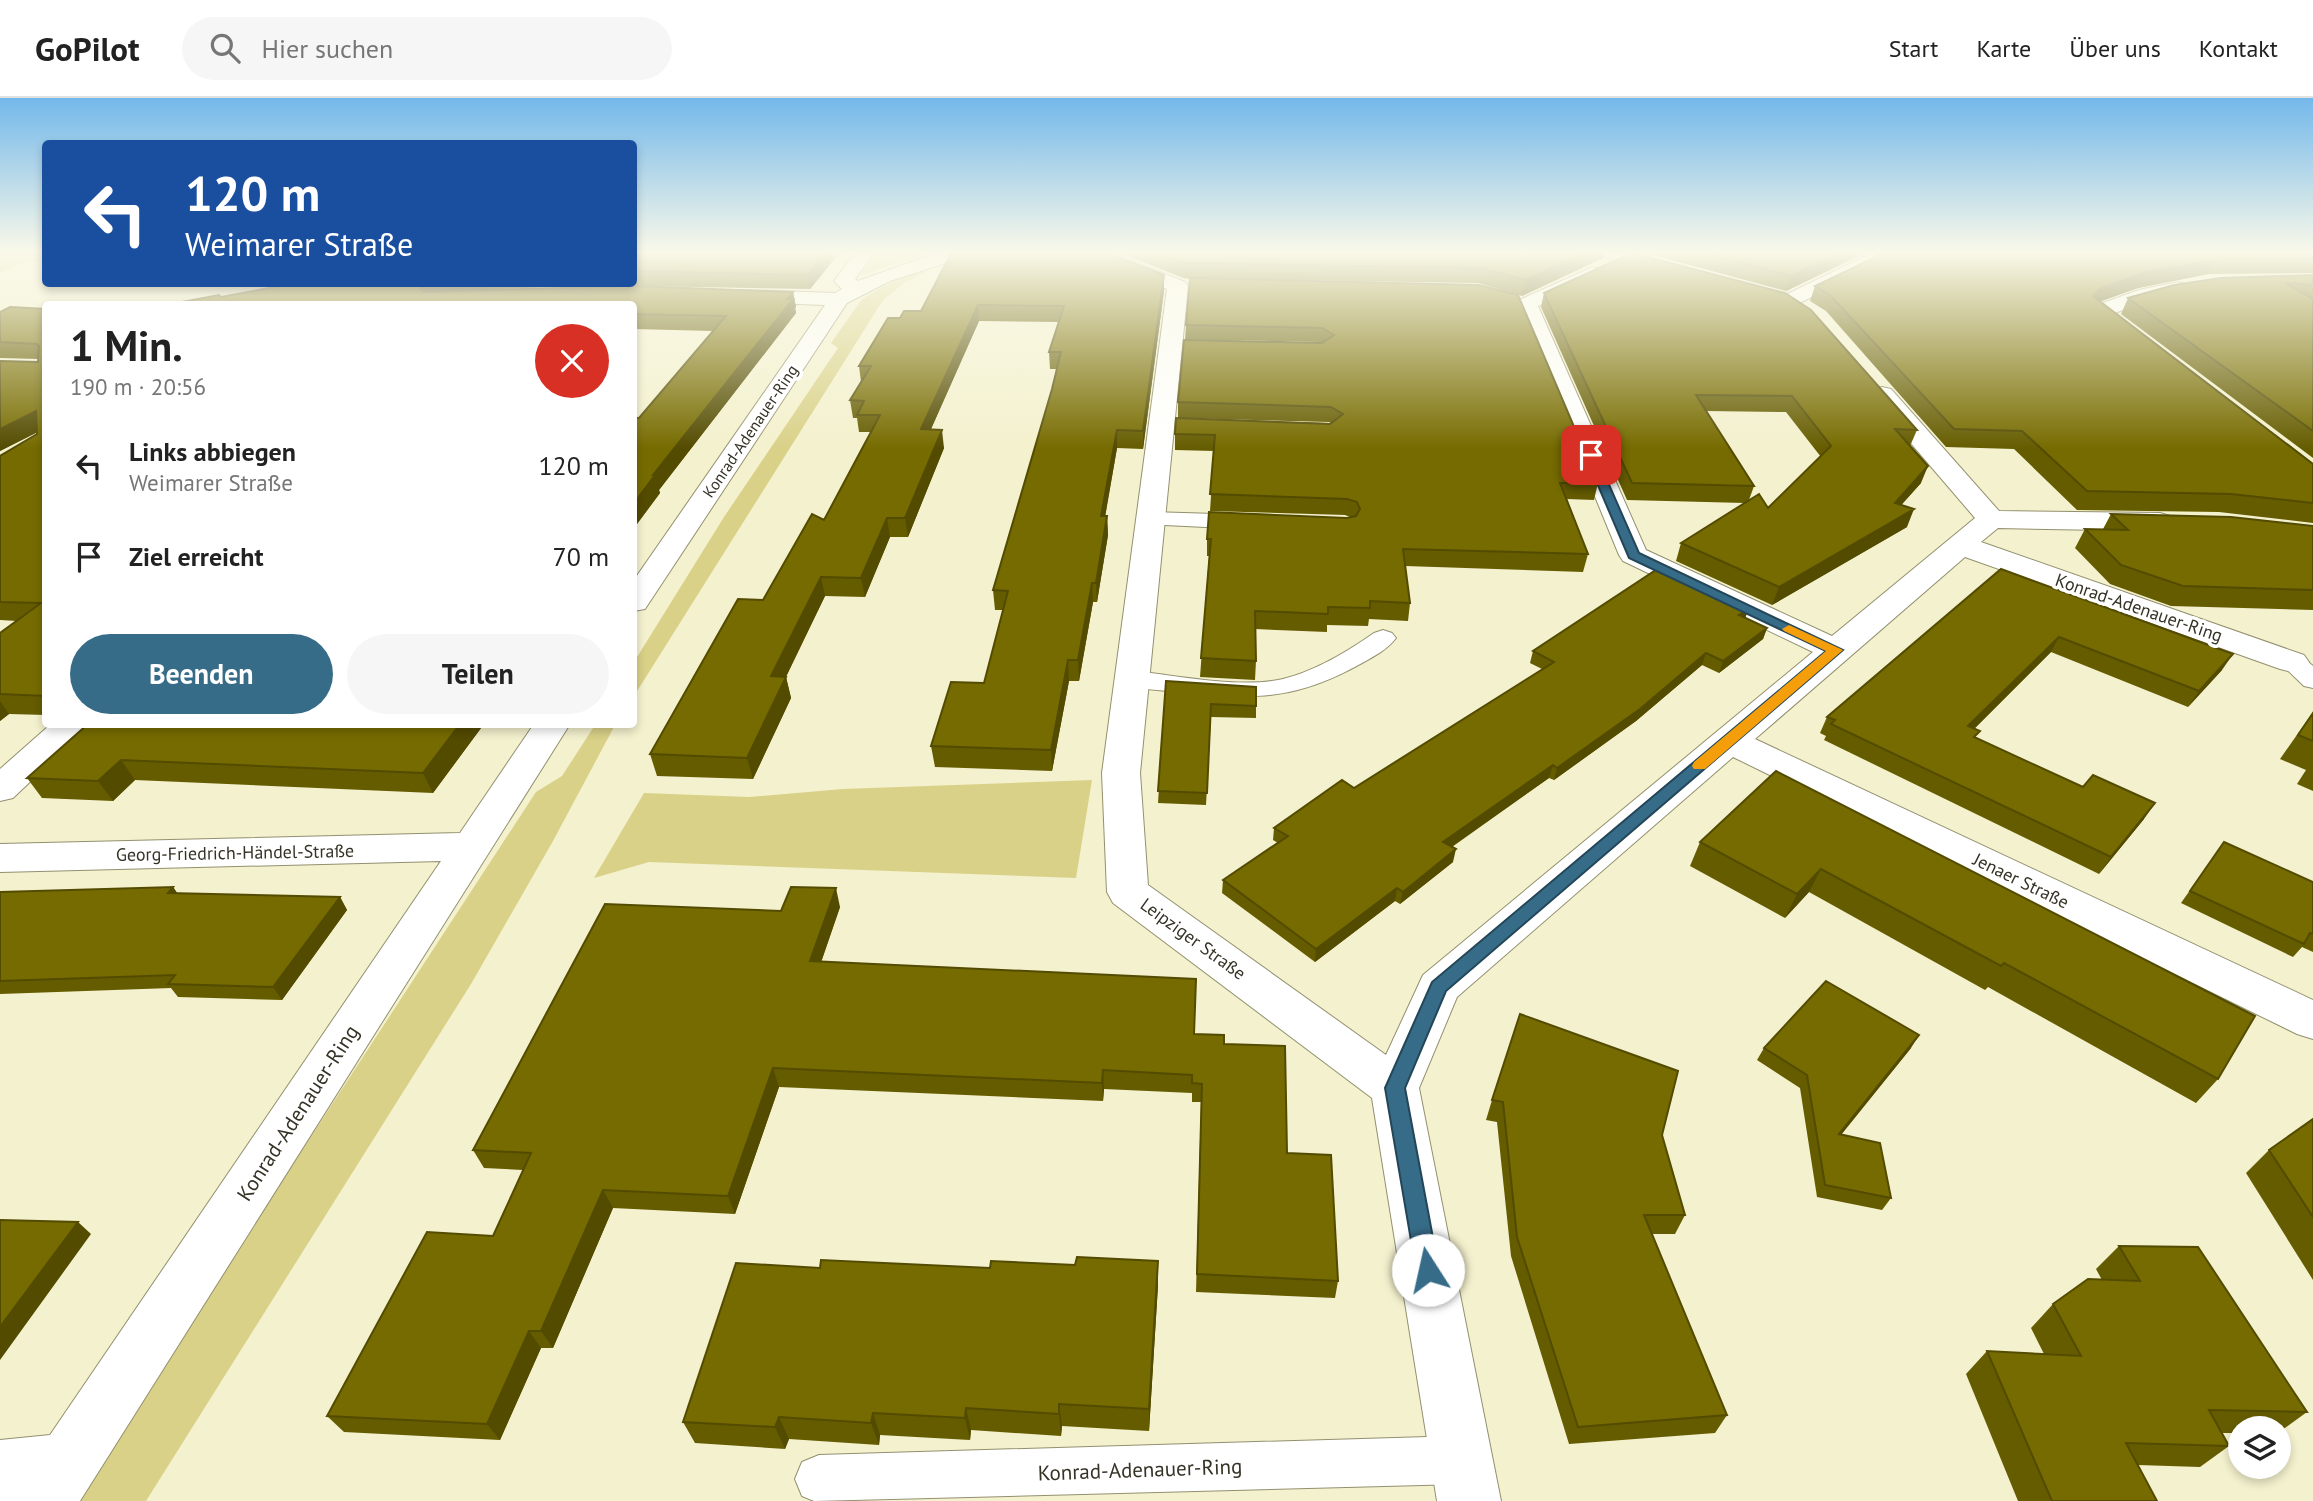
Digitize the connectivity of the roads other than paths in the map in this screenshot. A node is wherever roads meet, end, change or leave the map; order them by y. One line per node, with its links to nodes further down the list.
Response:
1 (831, 317): 12 (street, Konrad-Adenauer-Ring)
2 (1181, 317): 7 (street, Leipziger Straße)
3 (1527, 317): 14 (street)
4 (2108, 317): 5 (street)
5 (2152, 351)
6 (1868, 378): 8 (street)
7 (1151, 519): 9 (lane); 16 (street, Leipziger Straße)
8 (1991, 519): 10 (street); 11 (street)
9 (1276, 523)
10 (2192, 523)
11 (1960, 545): 14 (street); 15 (street, Konrad-Adenauer-Ring)
12 (637, 598)
13 (1383, 638): 16 (lane)
14 (1836, 650): 19 (street)
15 (2303, 671)
16 (1132, 679): 24 (street, Leipziger Straße)
17 (69, 728): 20 (street)
18 (549, 728): 21 (street, Konrad-Adenauer-Ring)
19 (1729, 741): 23 (street, Jenaer Straße); 24 (street)
20 (0, 789)
21 (470, 847): 22 (street, Georg-Friedrich-Händel-Straße); 28 (street, Konrad-Adenauer-Ring)
22 (0, 858)
23 (2313, 1021)
24 (1395, 1088): 27 (street, Konrad-Adenauer-Ring)
25 (0, 1471): 28 (street)
26 (819, 1479): 27 (lane, Konrad-Adenauer-Ring)
27 (1465, 1481)
28 (55, 1483)

